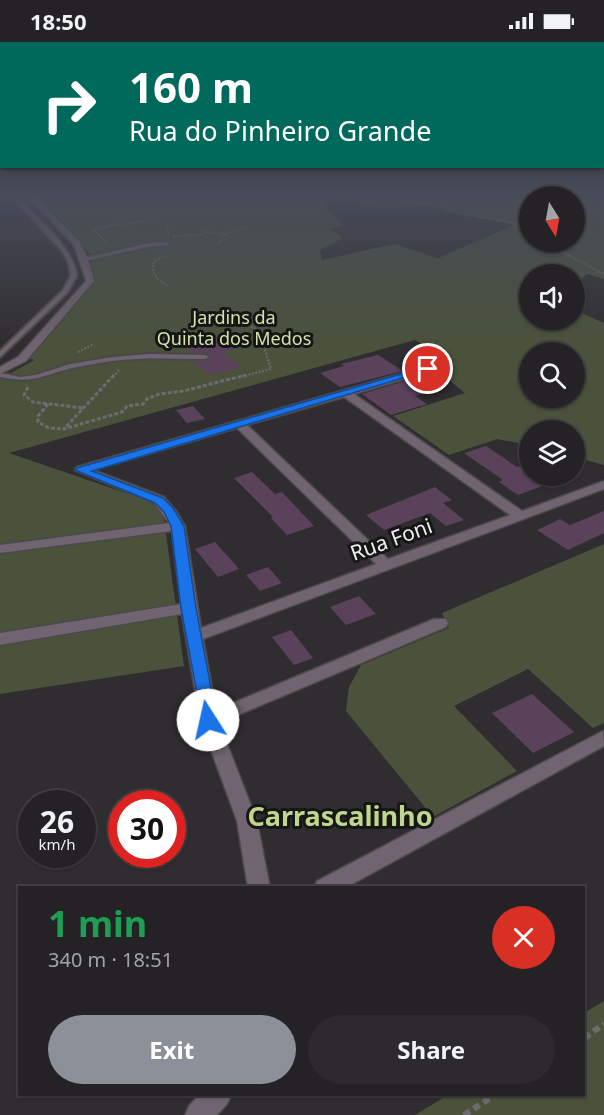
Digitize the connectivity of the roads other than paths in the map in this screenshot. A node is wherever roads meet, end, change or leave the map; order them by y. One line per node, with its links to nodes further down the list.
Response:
1 (59, 245): 5 (lane)
2 (78, 245): 4 (street)
3 (148, 245): 4 (lane)
4 (84, 259): 8 (street)
5 (0, 355)
6 (205, 357): 8 (lane)
7 (428, 369): 9 (street)
8 (0, 373)
9 (346, 393): 10 (street); 12 (street)
10 (240, 425): 13 (street); 15 (street)
11 (604, 485): 12 (street, Rua Foni)
12 (519, 515): 15 (street, Rua Foni)
13 (178, 526): 14 (street); 16 (street)
14 (0, 549)
15 (386, 564): 18 (street, Rua Foni)
16 (189, 608): 18 (street); 19 (street)
17 (440, 623): 20 (street)
18 (194, 636): 20 (street)
19 (0, 639)
20 (208, 720): 22 (street)
21 (603, 738): 23 (street)
22 (259, 886)
23 (329, 886)
24 (217, 1096): 25 (street)
25 (198, 1115)

